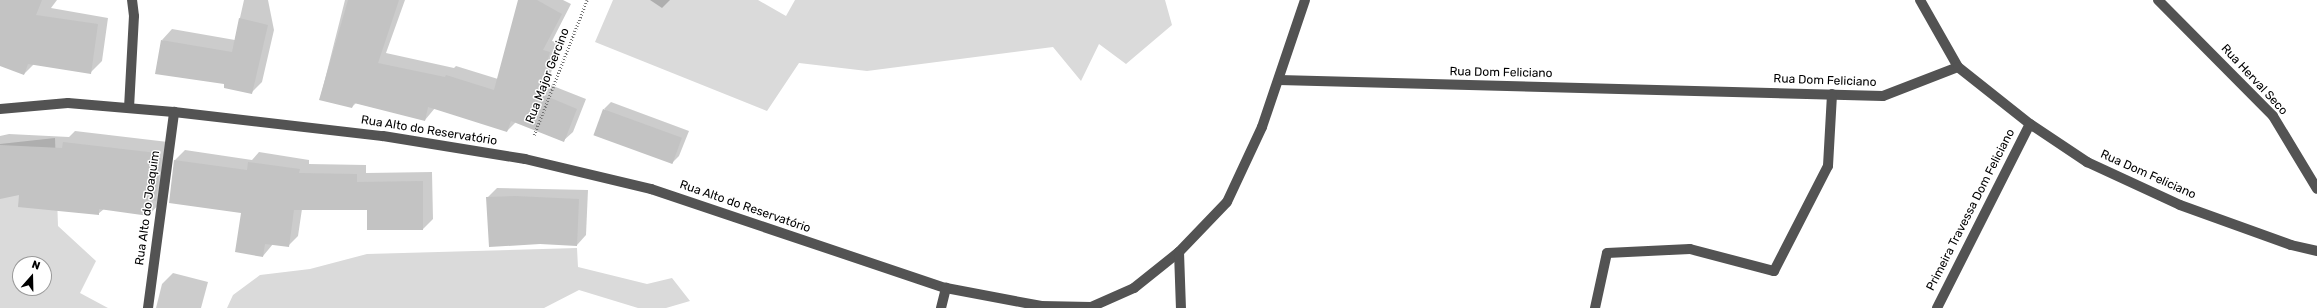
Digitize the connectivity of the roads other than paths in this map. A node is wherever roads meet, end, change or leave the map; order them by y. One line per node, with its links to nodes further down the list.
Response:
1 (132, 0): 8 (street)
2 (1305, 0): 6 (street, Rua Alto do Reservatório)
3 (1920, 0): 5 (street)
4 (2158, 0): 12 (street, Rua Herval Seco)
5 (1958, 67): 7 (street, Rua Dom Feliciano); 11 (street, Rua Dom Feliciano)
6 (1279, 80): 7 (street, Rua Dom Feliciano); 14 (street, Rua Alto do Reservatório)
7 (1832, 94): 19 (street)
8 (129, 108): 9 (street, Rua Alto do Reservatório); 10 (street, Rua Alto do Reservatório)
9 (0, 109)
10 (174, 112): 15 (street, Rua Alto do Reservatório); 16 (street, Rua Alto do Joaquim)
11 (2030, 124): 13 (street, Rua Dom Feliciano); 20 (street, Primeira Travessa Dom Feliciano)
12 (2317, 189)
13 (2317, 251)
14 (1178, 252): 15 (street, Rua Alto do Reservatório); 18 (street)
15 (946, 288): 17 (street)
16 (148, 308)
17 (941, 308)
18 (1181, 308)
19 (1595, 308)
20 (1936, 308)

